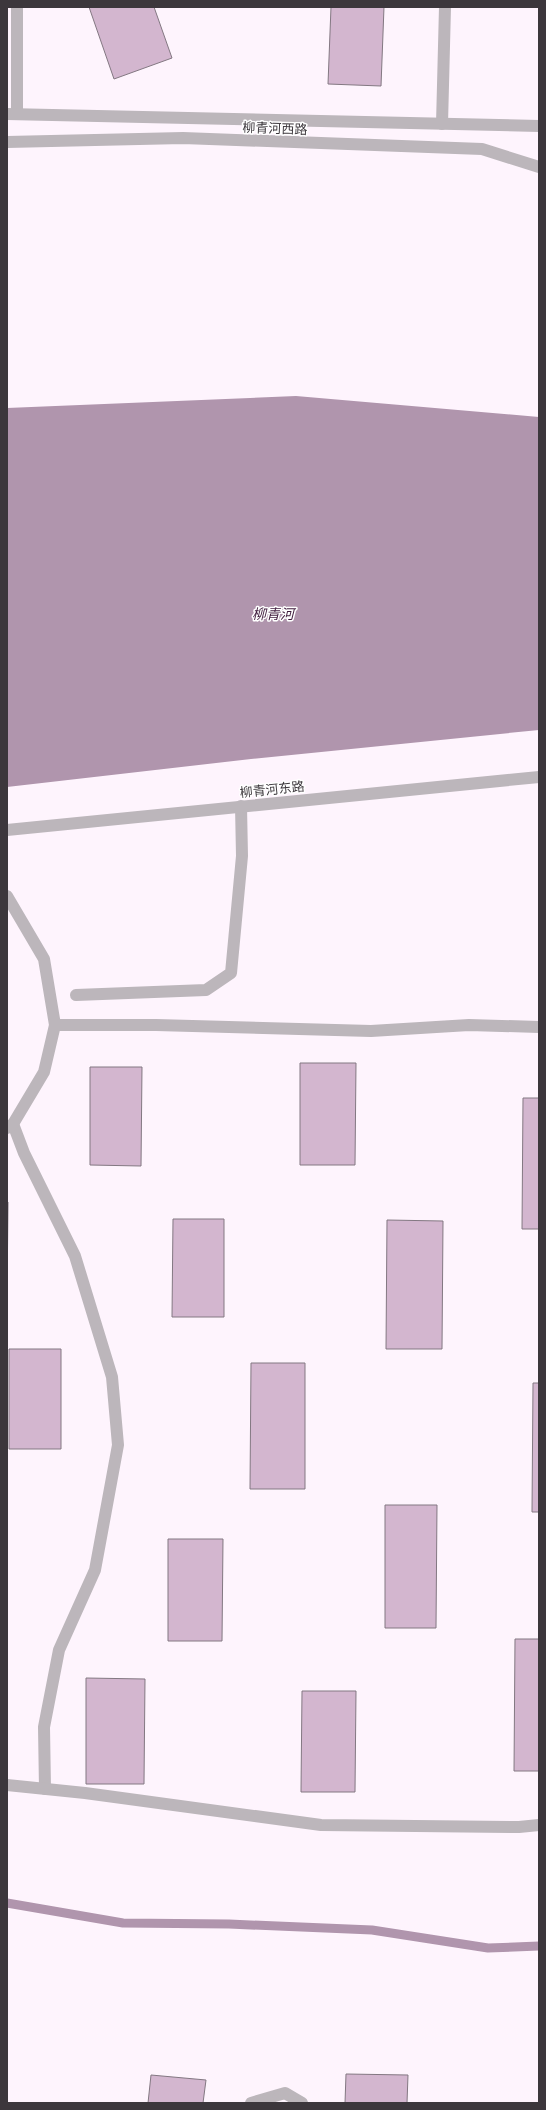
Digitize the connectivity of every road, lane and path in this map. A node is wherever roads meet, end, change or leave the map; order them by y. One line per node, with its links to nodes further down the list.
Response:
1 (17, 7): 3 (street)
2 (445, 7): 4 (street)
3 (12, 114): 4 (street)
4 (442, 124): 5 (street)
5 (539, 126)
6 (7, 142): 7 (street, 柳青河西路)
7 (539, 167)
8 (539, 777): 9 (street, 柳青河东路)
9 (241, 806): 10 (street, 柳青河东路); 12 (street)
10 (7, 830)
11 (7, 896): 13 (street)
12 (76, 995)
13 (55, 1025): 14 (street); 15 (street)
14 (539, 1027)
15 (10, 1126): 17 (street)
16 (7, 1785): 17 (street)
17 (45, 1789): 18 (street)
18 (539, 1825)
19 (252, 2103): 20 (street)
20 (302, 2103)

